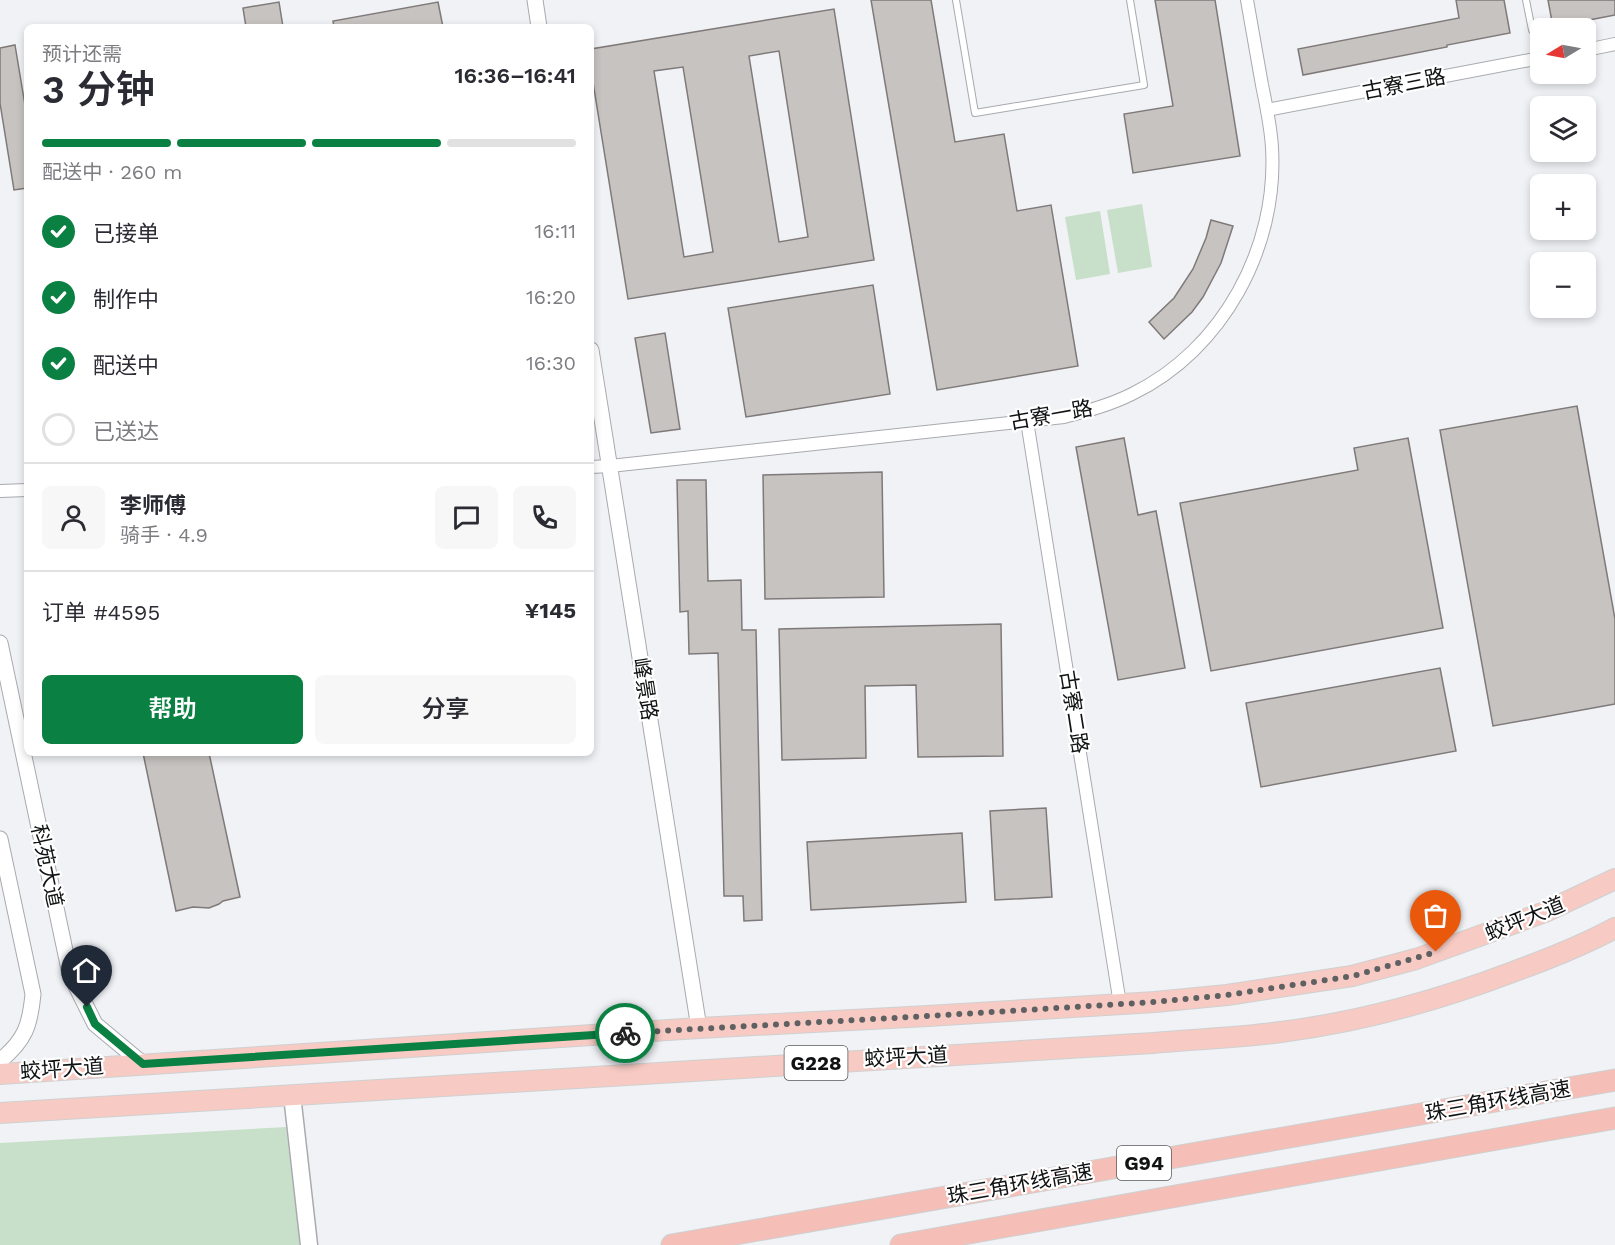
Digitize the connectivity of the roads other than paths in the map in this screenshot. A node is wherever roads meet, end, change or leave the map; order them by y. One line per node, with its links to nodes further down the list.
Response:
1 (535, 0): 7 (street)
2 (956, 0): 3 (lane)
3 (1130, 0)
4 (1246, 0): 11 (street, 古寮一路)
5 (1526, 0): 6 (lane)
6 (1530, 20)
7 (539, 24)
8 (1615, 44): 9 (street)
9 (1596, 48)
10 (1530, 60): 11 (street, 古寮三路)
11 (1267, 110): 13 (street, 古寮一路)
12 (594, 368): 14 (street, 峰景路)
13 (1027, 421): 14 (street, 古寮一路); 22 (street, 古寮二路)
14 (610, 466): 15 (street, 古寮一路); 23 (street, 峰景路)
15 (594, 467)
16 (24, 490): 17 (street)
17 (0, 491)
18 (0, 643): 25 (street, 科苑大道)
19 (0, 839): 24 (street, 科苑大道)
20 (1615, 879): 22 (highway, 蛟坪大道 / G228)
21 (1615, 928): 28 (highway, 蛟坪大道 / G228)
22 (1120, 1004): 23 (highway, 蛟坪大道 / G228)
23 (699, 1028): 25 (highway, 蛟坪大道 / G228)
24 (0, 1061)
25 (143, 1064): 26 (highway, 蛟坪大道 / G228)
26 (0, 1074)
27 (1615, 1080): 32 (highway, 珠三角环线高速 / G94)
28 (292, 1095): 29 (highway, 蛟坪大道 / G228); 31 (main road)
29 (0, 1113)
30 (1615, 1118): 33 (highway, 珠三角环线高速 / G94)
31 (309, 1245)
32 (672, 1245)
33 (901, 1245)

